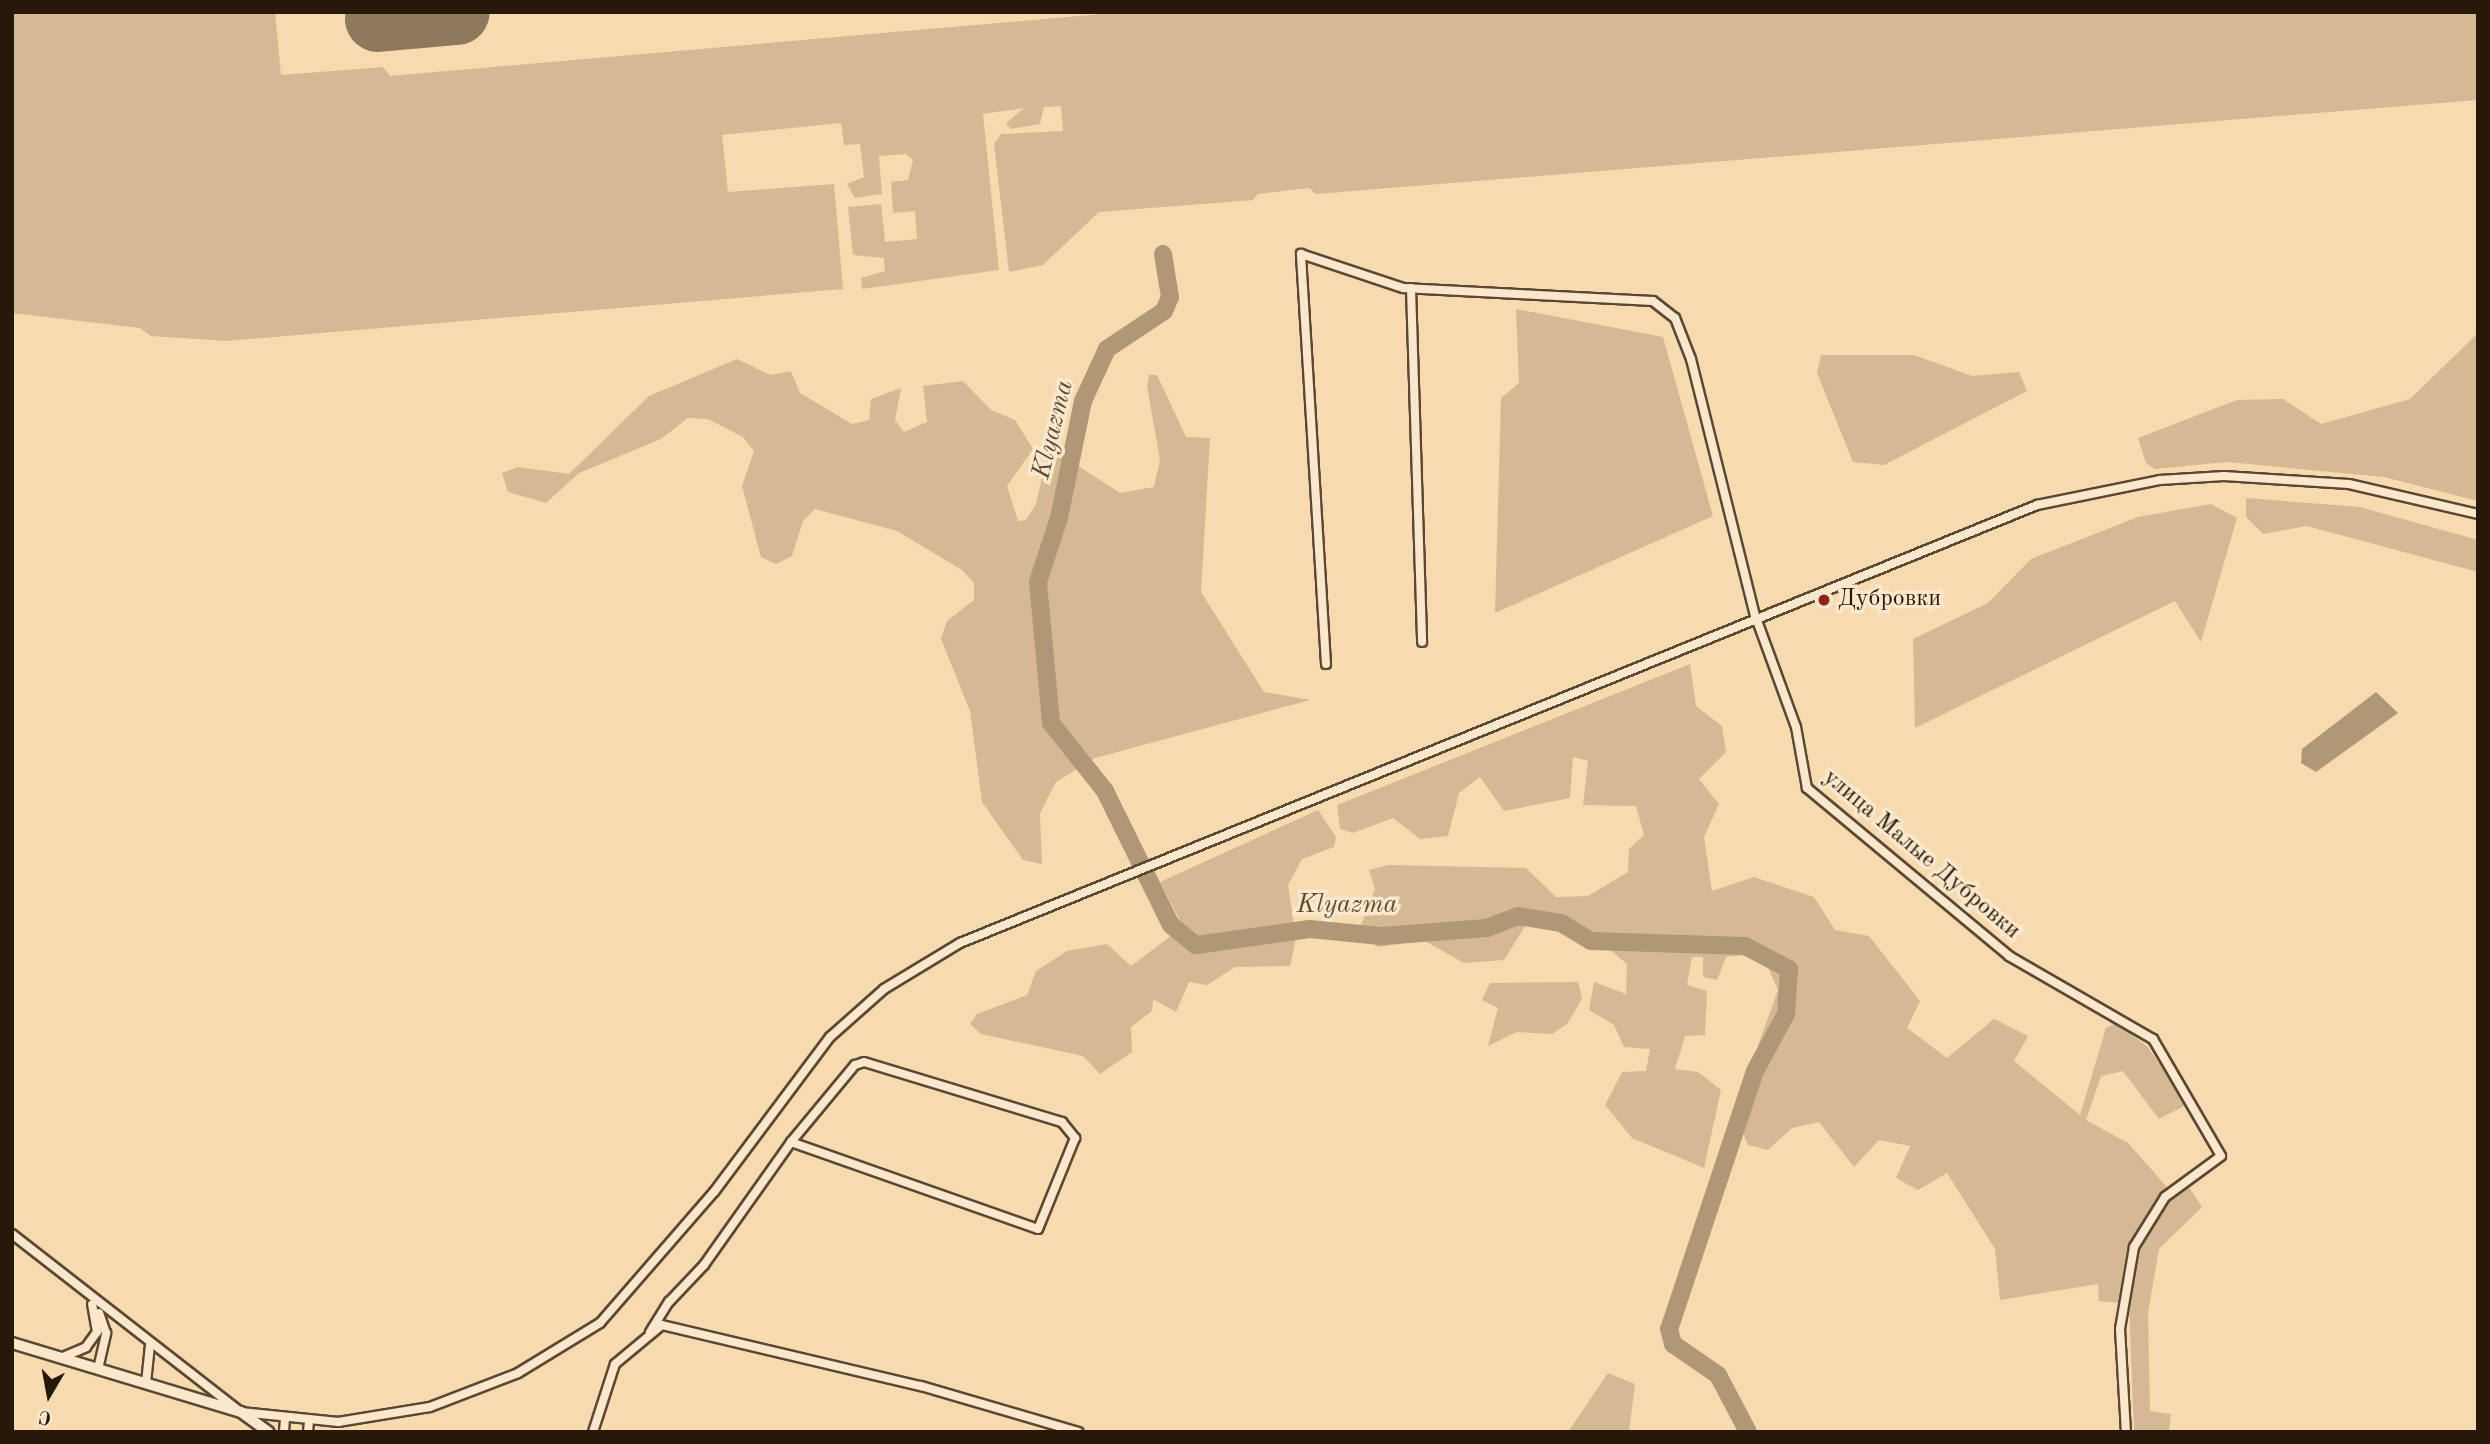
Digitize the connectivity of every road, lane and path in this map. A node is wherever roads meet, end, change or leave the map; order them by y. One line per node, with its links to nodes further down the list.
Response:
1 (1411, 288): 3 (street, улица Малые Дубровки); 4 (street); 5 (street, улица Малые Дубровки)
2 (2478, 514): 3 (street)
3 (1755, 615): 19 (street); 26 (street, улица Малые Дубровки)
4 (1422, 642)
5 (1326, 664)
6 (791, 1142): 6 (street); 10 (street)
7 (12, 1234): 8 (street)
8 (80, 1291): 9 (street); 11 (street)
9 (97, 1310): 13 (street); 14 (street)
10 (650, 1332): 24 (street); 25 (street)
11 (147, 1342): 15 (street); 16 (street)
12 (12, 1343): 13 (street)
13 (60, 1357): 14 (street)
14 (98, 1368): 15 (street)
15 (146, 1383): 16 (street)
16 (242, 1412): 17 (street); 20 (street)
17 (285, 1419): 18 (street); 21 (street)
18 (309, 1420): 19 (street); 22 (street)
19 (338, 1422): 23 (street)
20 (269, 1432)
21 (284, 1432)
22 (308, 1432)
23 (325, 1432)
24 (593, 1432)
25 (1078, 1432)
26 (2126, 1432)

